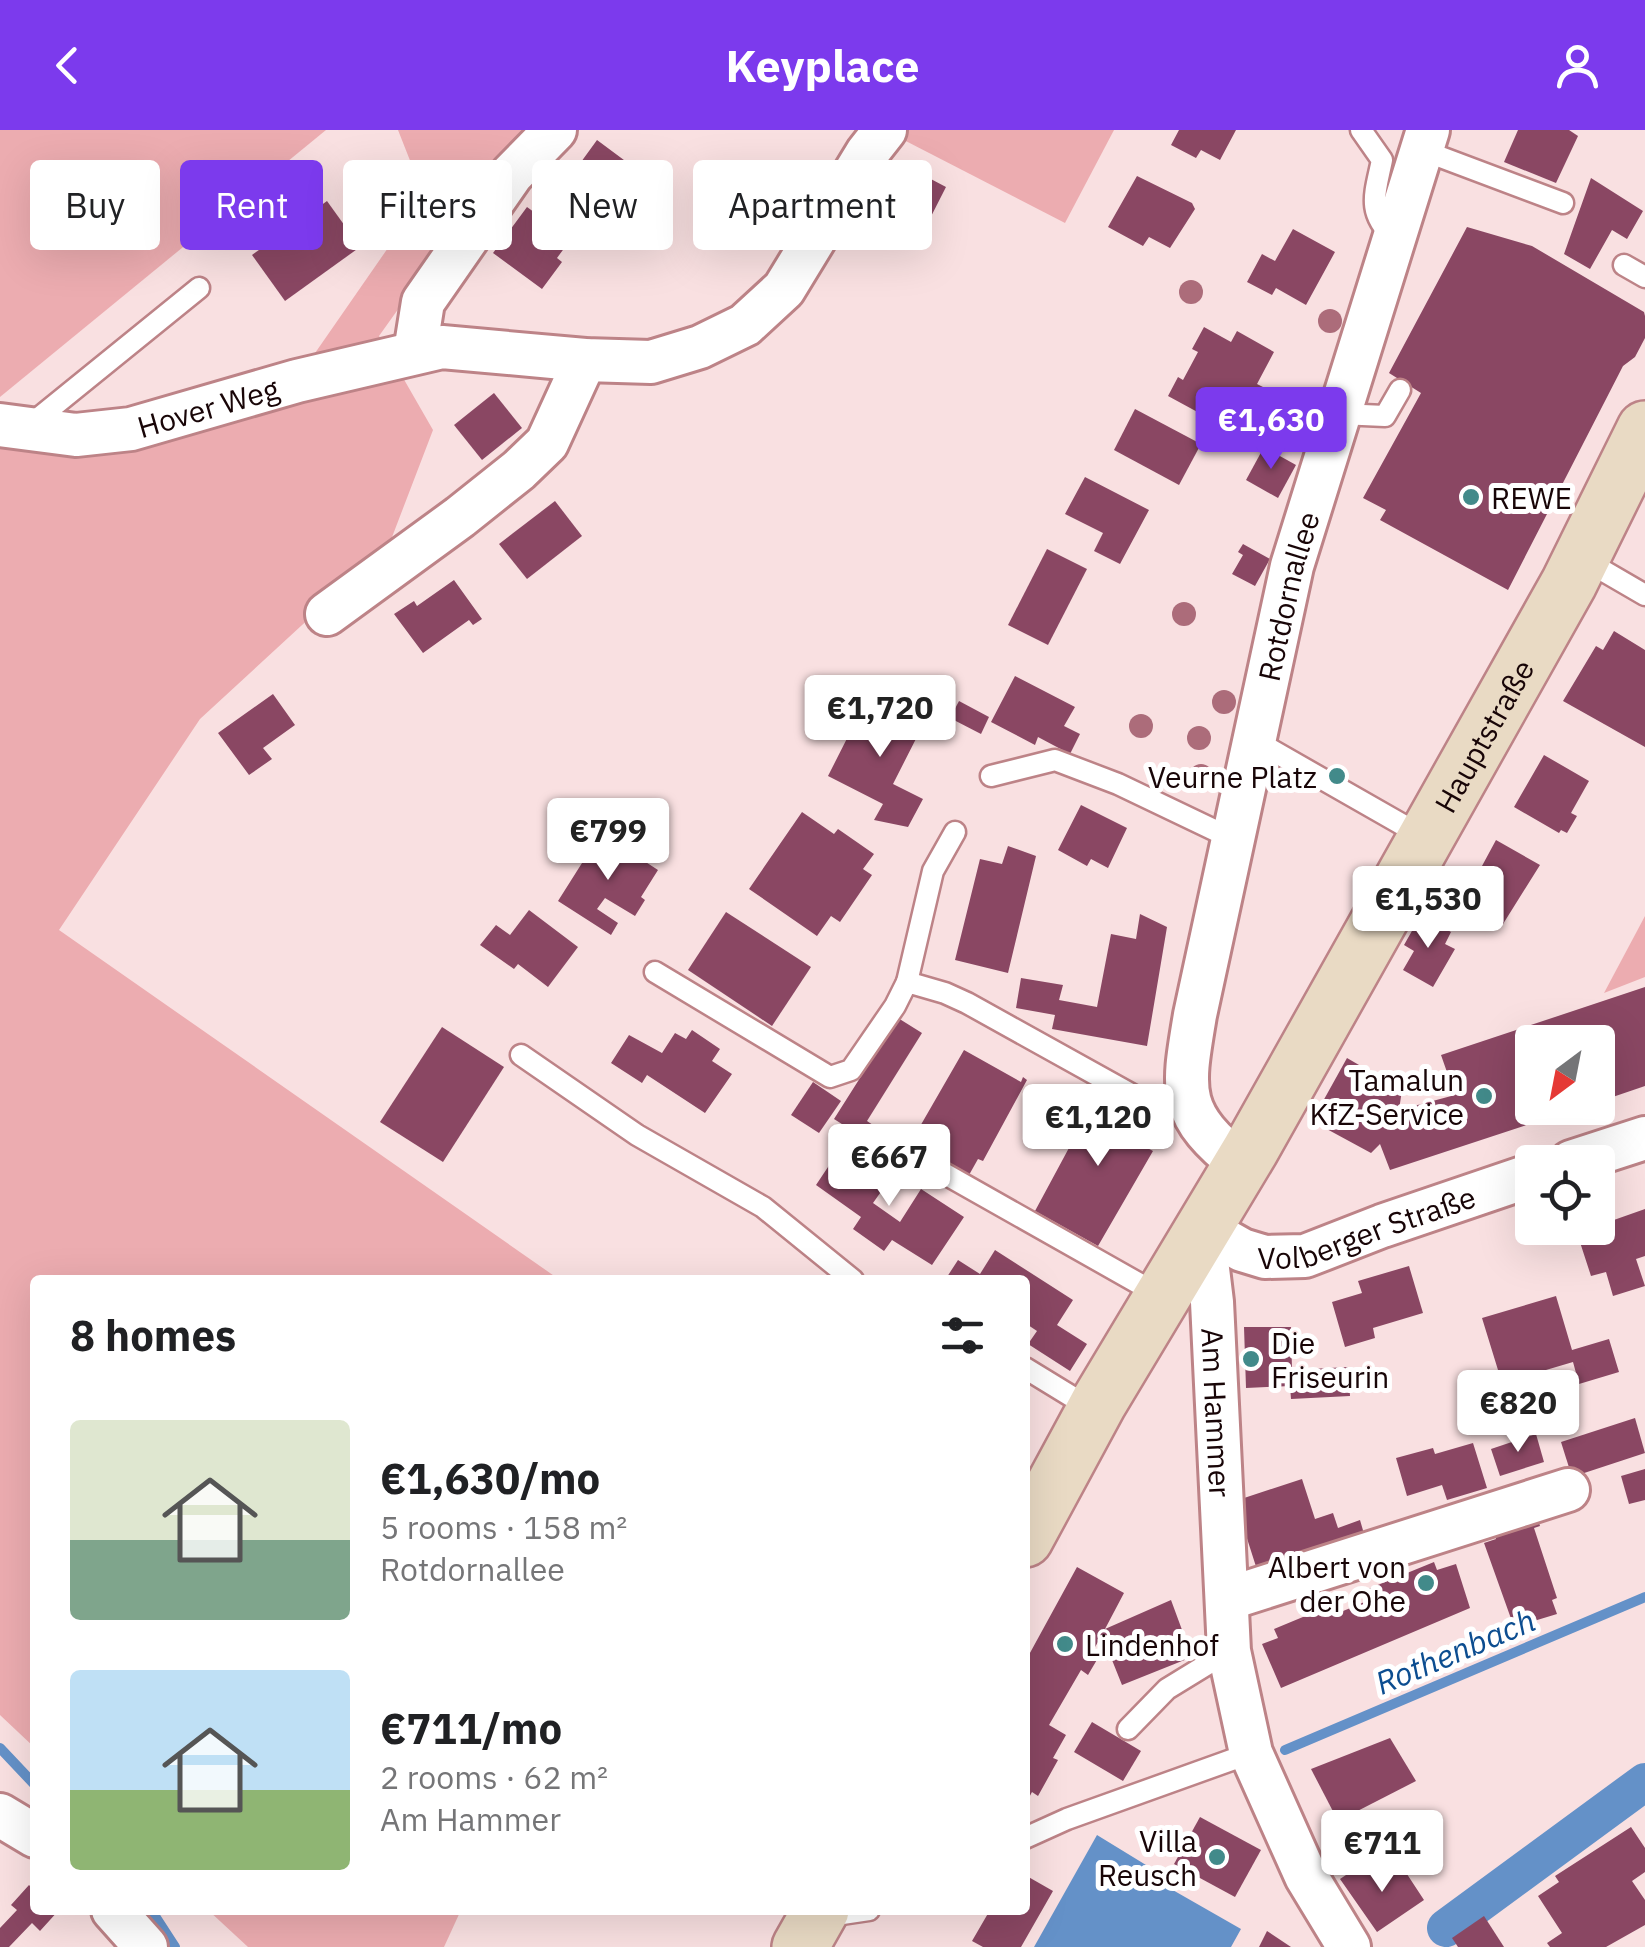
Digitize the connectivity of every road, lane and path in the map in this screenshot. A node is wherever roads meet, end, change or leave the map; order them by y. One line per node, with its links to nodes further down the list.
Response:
1 (555, 130): 10 (street)
2 (885, 130): 11 (street, Hover Weg)
3 (1360, 130): 5 (lane)
4 (1382, 130): 5 (lane)
5 (1411, 146): 6 (lane); 13 (street, Rotdornallee)
6 (1563, 203)
7 (1624, 264): 8 (lane)
8 (1645, 277)
9 (199, 288): 14 (lane)
10 (416, 352): 11 (street, Hover Weg); 14 (street, Hover Weg)
11 (585, 360): 18 (street)
12 (1400, 390): 13 (lane)
13 (1340, 414): 19 (street, Rotdornallee)
14 (11, 428)
15 (1645, 429): 16 (main road, Hauptstraße)
16 (1582, 560): 17 (lane); 22 (main road, Hauptstraße)
17 (1645, 594)
18 (327, 614)
19 (1254, 740): 22 (lane); 23 (street, Rotdornallee)
20 (991, 776): 23 (lane)
21 (955, 832): 25 (lane)
22 (1426, 838): 31 (main road, Hauptstraße)
23 (1233, 839): 27 (street, Rotdornallee)
24 (655, 972): 25 (lane)
25 (908, 982): 27 (lane)
26 (521, 1056): 34 (lane)
27 (1192, 1110): 31 (street)
28 (1645, 1138): 30 (street)
29 (885, 1140): 35 (lane)
30 (1615, 1148)
31 (1242, 1165): 33 (main road, Hauptstraße)
32 (1515, 1182): 33 (street, Volberger Straße)
33 (1202, 1228): 35 (main road, Hauptstraße); 40 (street, Am Hammer)
34 (847, 1275)
35 (1161, 1296): 37 (main road, Hauptstraße)
36 (1030, 1371): 37 (lane)
37 (1094, 1411): 39 (main road, Hauptstraße)
38 (1568, 1490): 40 (street)
39 (1030, 1530)
40 (1227, 1599): 41 (street, Am Hammer)
41 (1229, 1651): 42 (lane); 43 (street, Am Hammer)
42 (1128, 1729)
43 (1251, 1753): 46 (lane); 49 (street, Am Hammer)
44 (0, 1815): 45 (street)
45 (30, 1833)
46 (1030, 1836)
47 (850, 1915): 48 (lane)
48 (812, 1925)
49 (1349, 1947)

